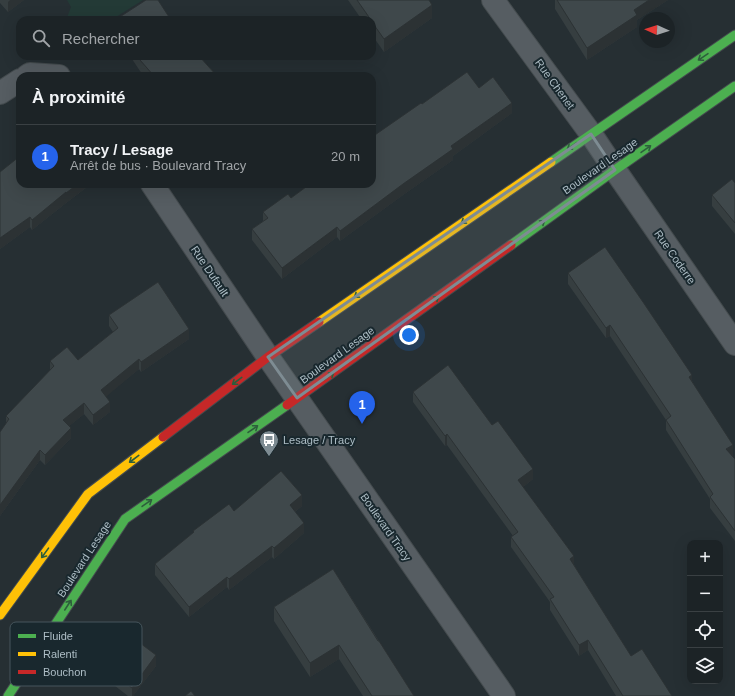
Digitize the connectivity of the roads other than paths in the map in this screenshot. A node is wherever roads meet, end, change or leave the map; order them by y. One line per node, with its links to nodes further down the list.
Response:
1 (493, 0): 6 (street, Rue Chenet)
2 (735, 35): 6 (street, one-way to 6)
3 (16, 83): 5 (street)
4 (735, 86): 7 (street, Boulevard Lesage, one-way to 4)
5 (0, 93)
6 (591, 134): 7 (street, Rue Chenet); 10 (street, one-way to 10)
7 (615, 170): 9 (street, Rue Coderre); 11 (street, Boulevard Lesage, one-way to 7)
8 (155, 188): 10 (street, Rue Dufault)
9 (735, 344)
10 (268, 357): 11 (street, Boulevard Tracy); 12 (street, one-way to 12)
11 (297, 398): 13 (street, Boulevard Lesage, one-way to 11); 16 (street, Boulevard Tracy)
12 (0, 615)
13 (57, 622)
14 (15, 686): 15 (street, Boulevard Lesage, one-way to 14)
15 (8, 696)
16 (504, 696)

